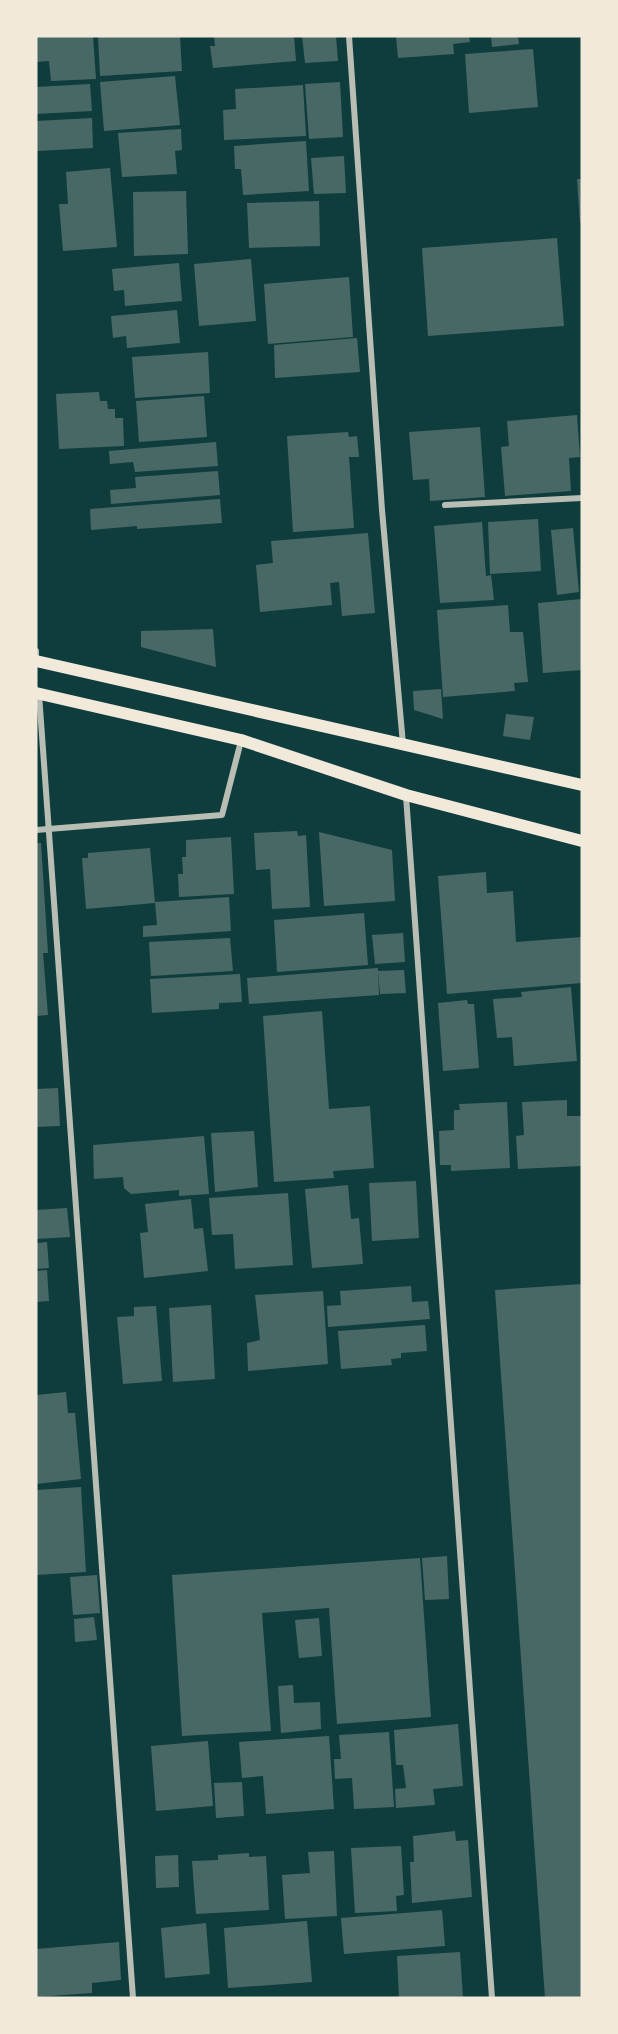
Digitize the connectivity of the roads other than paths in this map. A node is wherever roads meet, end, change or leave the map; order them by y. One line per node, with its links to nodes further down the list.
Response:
1 (349, 36): 8 (street)
2 (582, 498): 3 (street)
3 (445, 505)
4 (36, 651): 5 (street)
5 (36, 661): 8 (main road)
6 (38, 693): 7 (main road); 11 (street)
7 (241, 740): 10 (main road); 11 (street)
8 (403, 745): 9 (main road)
9 (582, 785)
10 (406, 795): 13 (main road); 15 (street)
11 (49, 828): 12 (street); 14 (street)
12 (36, 830)
13 (582, 841)
14 (133, 1998)
15 (492, 1998)

